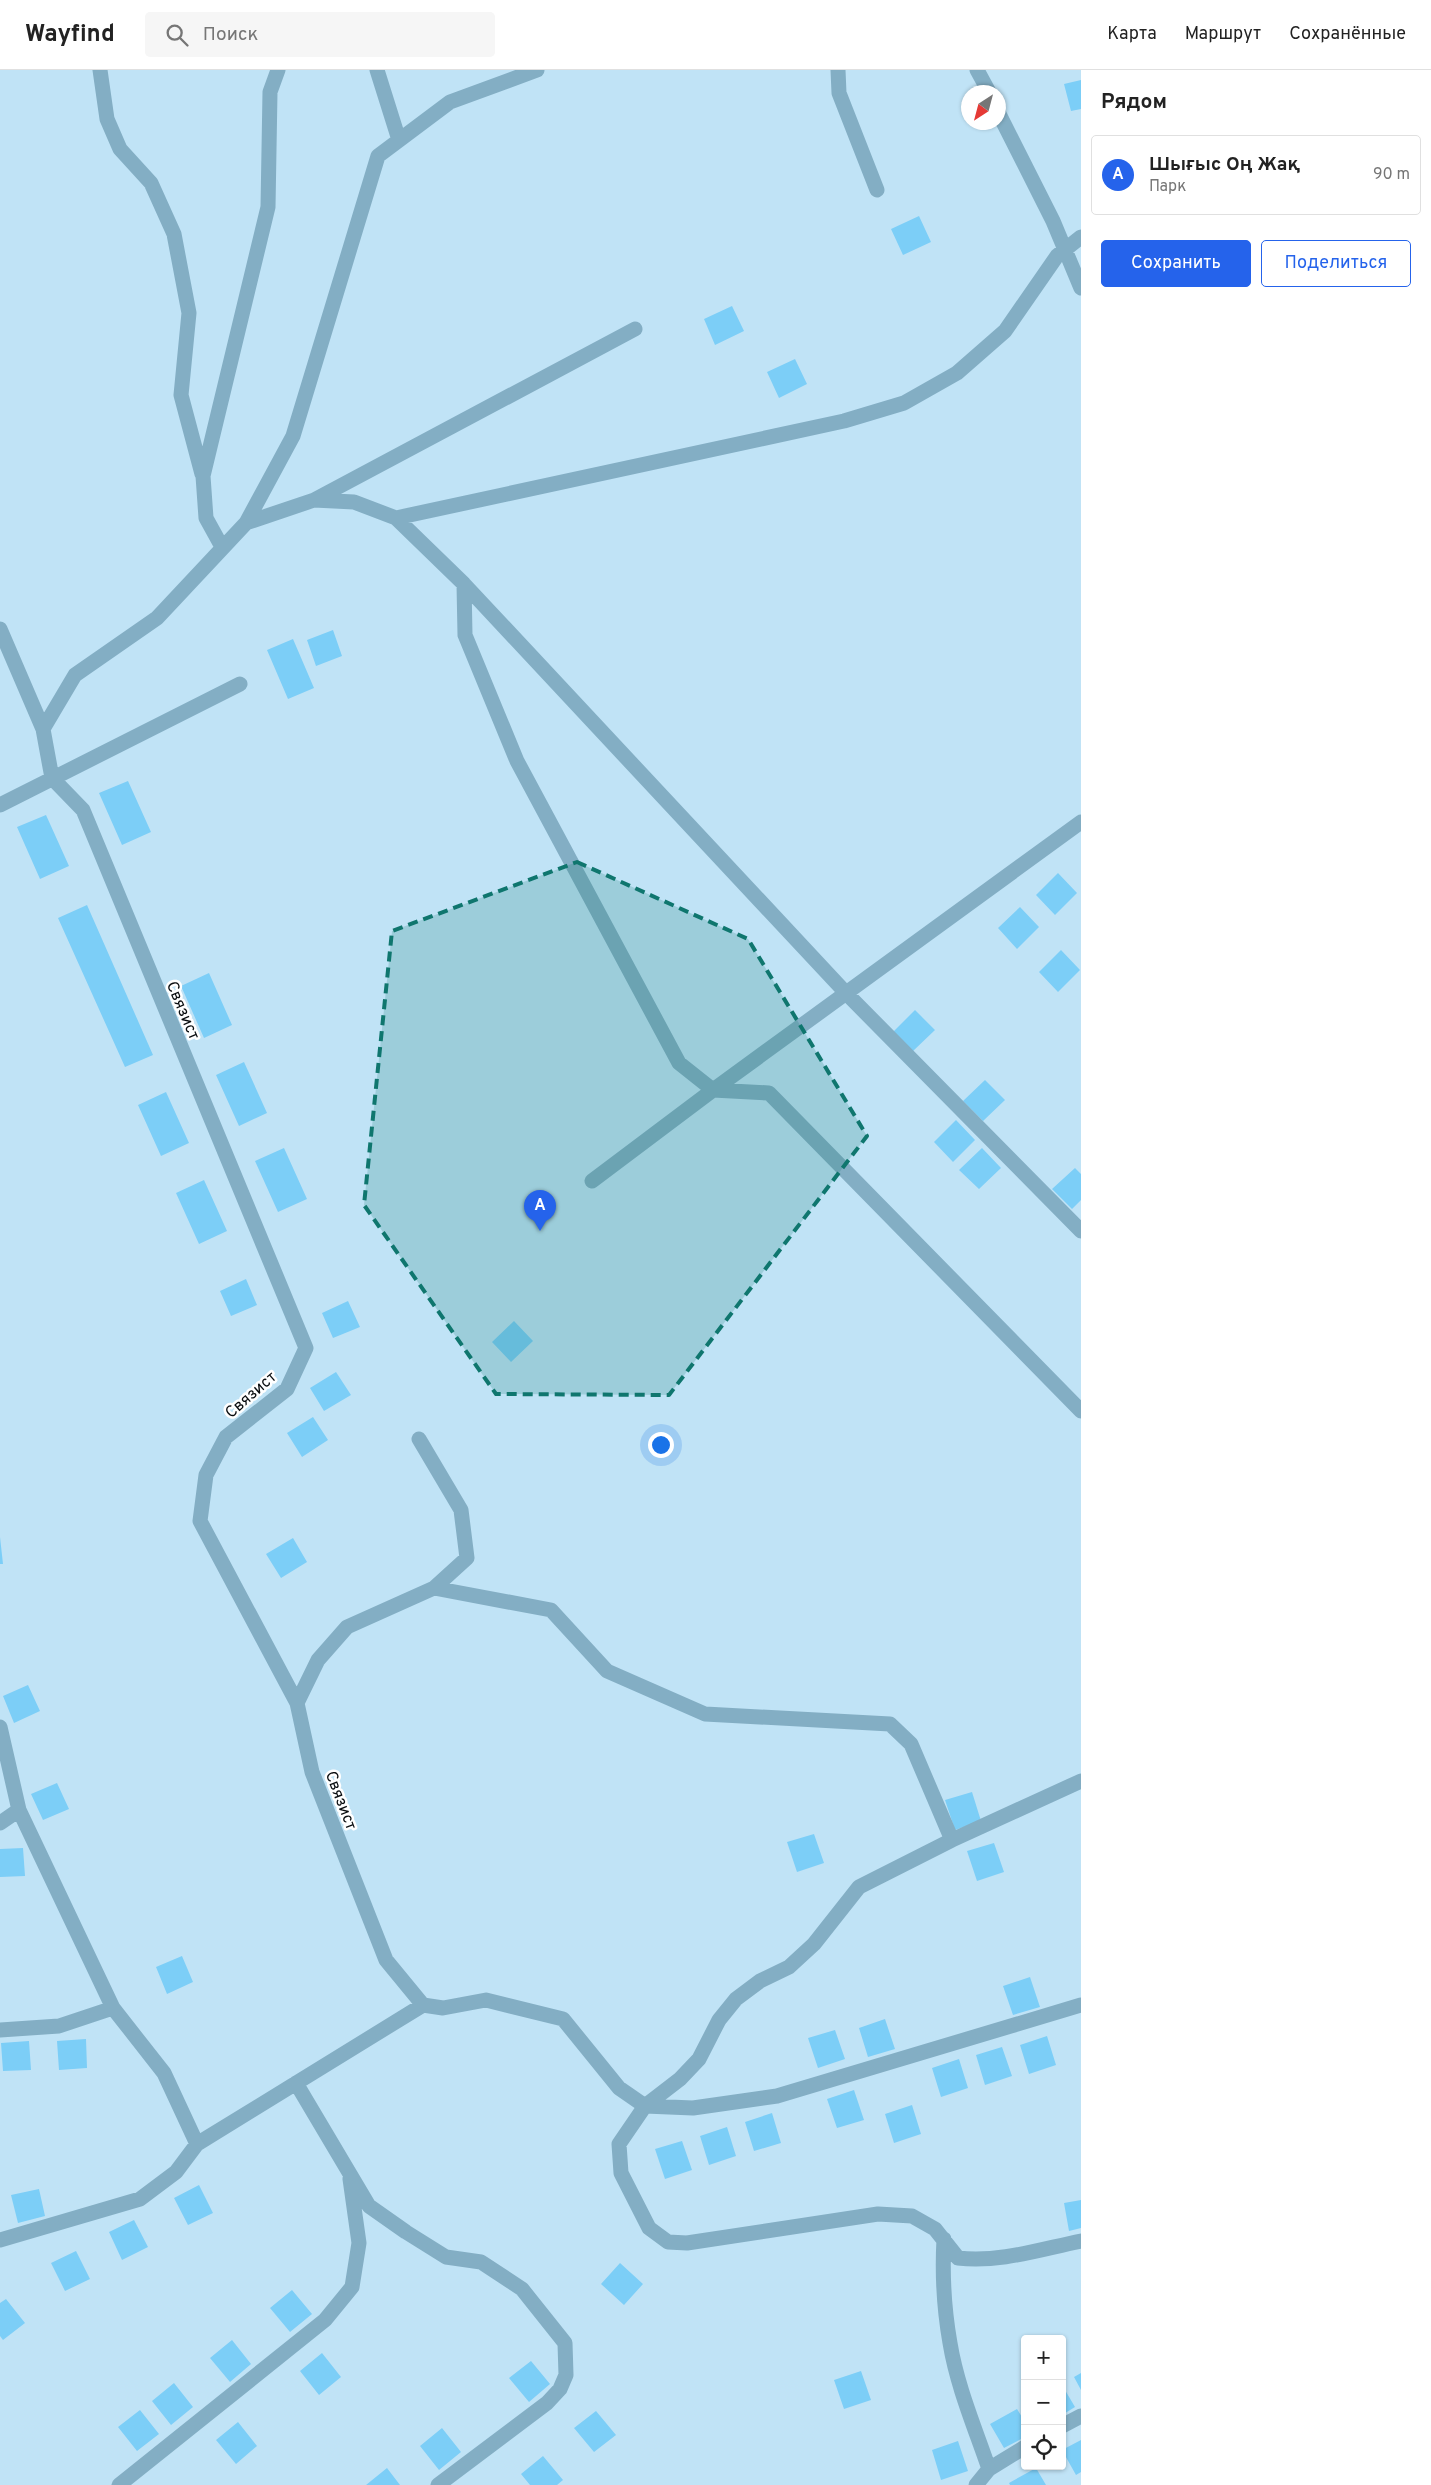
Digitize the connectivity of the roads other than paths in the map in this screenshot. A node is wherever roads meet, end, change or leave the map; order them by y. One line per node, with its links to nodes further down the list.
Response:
1 (100, 70): 15 (street)
2 (278, 70): 15 (street)
3 (377, 70): 9 (street)
4 (537, 70): 9 (street)
5 (838, 70): 10 (street)
6 (977, 70): 7 (street)
7 (985, 85)
8 (1006, 128): 12 (street)
9 (400, 140): 18 (street)
10 (877, 190)
11 (1081, 237): 12 (street)
12 (1064, 248): 13 (street); 17 (street)
13 (1081, 288)
14 (635, 329): 16 (street)
15 (203, 476): 19 (street)
16 (314, 500): 17 (street); 18 (street)
17 (396, 518): 20 (street)
18 (246, 523): 19 (street)
19 (222, 547): 23 (street)
20 (464, 584): 27 (street); 28 (street)
21 (0, 629): 23 (street)
22 (240, 684): 24 (street)
23 (43, 729): 24 (street)
24 (52, 778): 25 (street); 34 (street, Связист)
25 (0, 805)
26 (1081, 822): 27 (street)
27 (846, 993): 28 (street); 30 (street)
28 (713, 1090): 29 (street); 31 (street)
29 (592, 1181)
30 (1081, 1231)
31 (1081, 1412)
32 (419, 1439): 33 (street)
33 (434, 1588): 34 (street); 39 (street)
34 (297, 1703): 41 (street, Связист)
35 (0, 1727): 37 (street)
36 (1081, 1781): 39 (street)
37 (19, 1810): 38 (street); 42 (street)
38 (0, 1823)
39 (952, 1840): 45 (street)
40 (1081, 2004): 45 (street)
41 (423, 2005): 44 (street); 45 (street)
42 (113, 2008): 43 (street); 46 (street)
43 (0, 2030)
44 (296, 2083): 46 (street); 47 (street)
45 (645, 2106): 48 (street)
46 (198, 2144): 49 (street)
47 (349, 2172): 55 (street); 56 (street)
48 (944, 2239): 50 (street); 54 (street)
49 (0, 2240)
50 (1081, 2241)
51 (1081, 2416): 52 (street)
52 (1064, 2425)
53 (1021, 2449): 54 (street)
54 (989, 2469): 57 (street)
55 (119, 2485)
56 (438, 2485)
57 (976, 2485)

